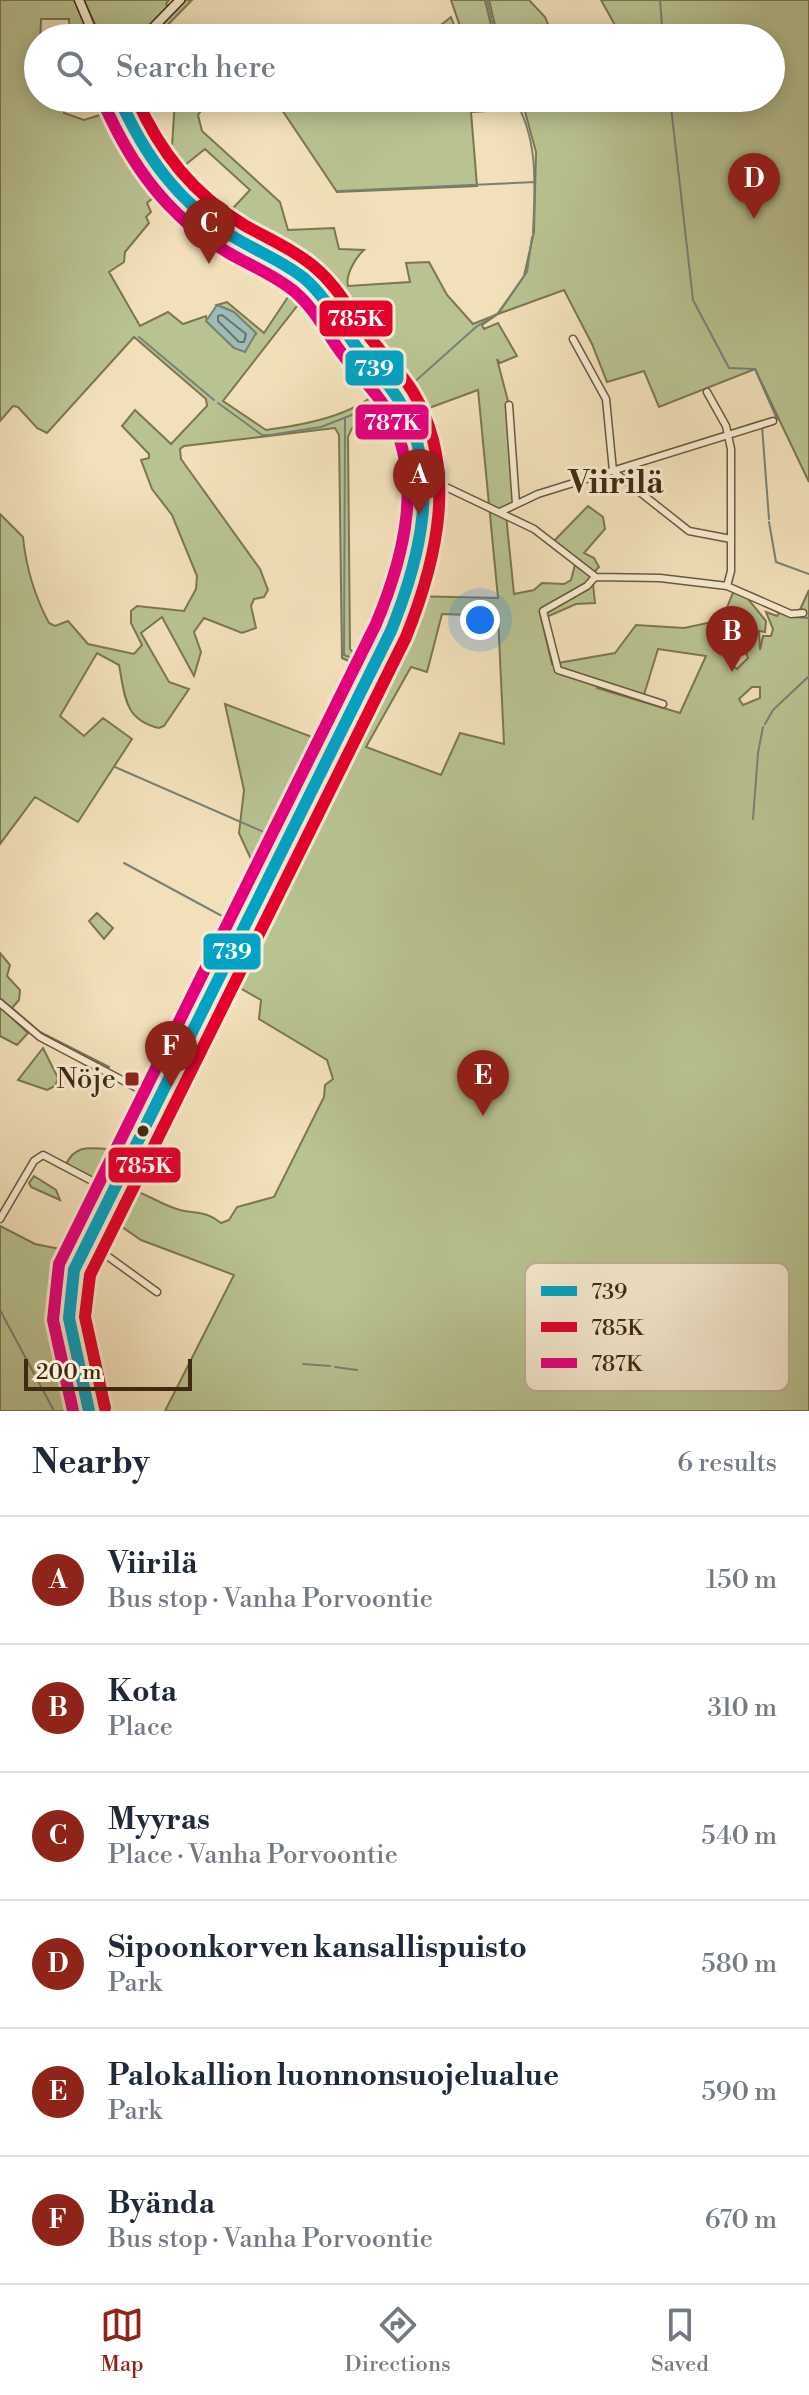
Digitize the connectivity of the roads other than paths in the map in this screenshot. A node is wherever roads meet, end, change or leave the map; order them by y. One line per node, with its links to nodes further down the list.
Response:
1 (79, 0): 3 (street)
2 (180, 0): 4 (street)
3 (89, 24)
4 (157, 24)
5 (125, 112): 12 (street)
6 (573, 339): 11 (street)
7 (707, 392): 10 (street)
8 (509, 405): 13 (street)
9 (773, 421): 10 (street)
10 (728, 434): 11 (street); 15 (street)
11 (613, 471): 13 (street); 15 (street)
12 (423, 485): 14 (street); 21 (street)
13 (516, 504): 14 (street)
14 (500, 512): 16 (street)
15 (731, 539): 17 (street)
16 (595, 577): 17 (street); 19 (street)
17 (727, 586): 18 (street)
18 (803, 613)
19 (663, 704)
20 (0, 1003): 21 (street)
21 (158, 1099): 22 (street)
22 (113, 1192): 23 (street); 24 (street)
23 (0, 1219)
24 (88, 1242): 25 (street); 26 (street)
25 (157, 1292)
26 (89, 1411)

